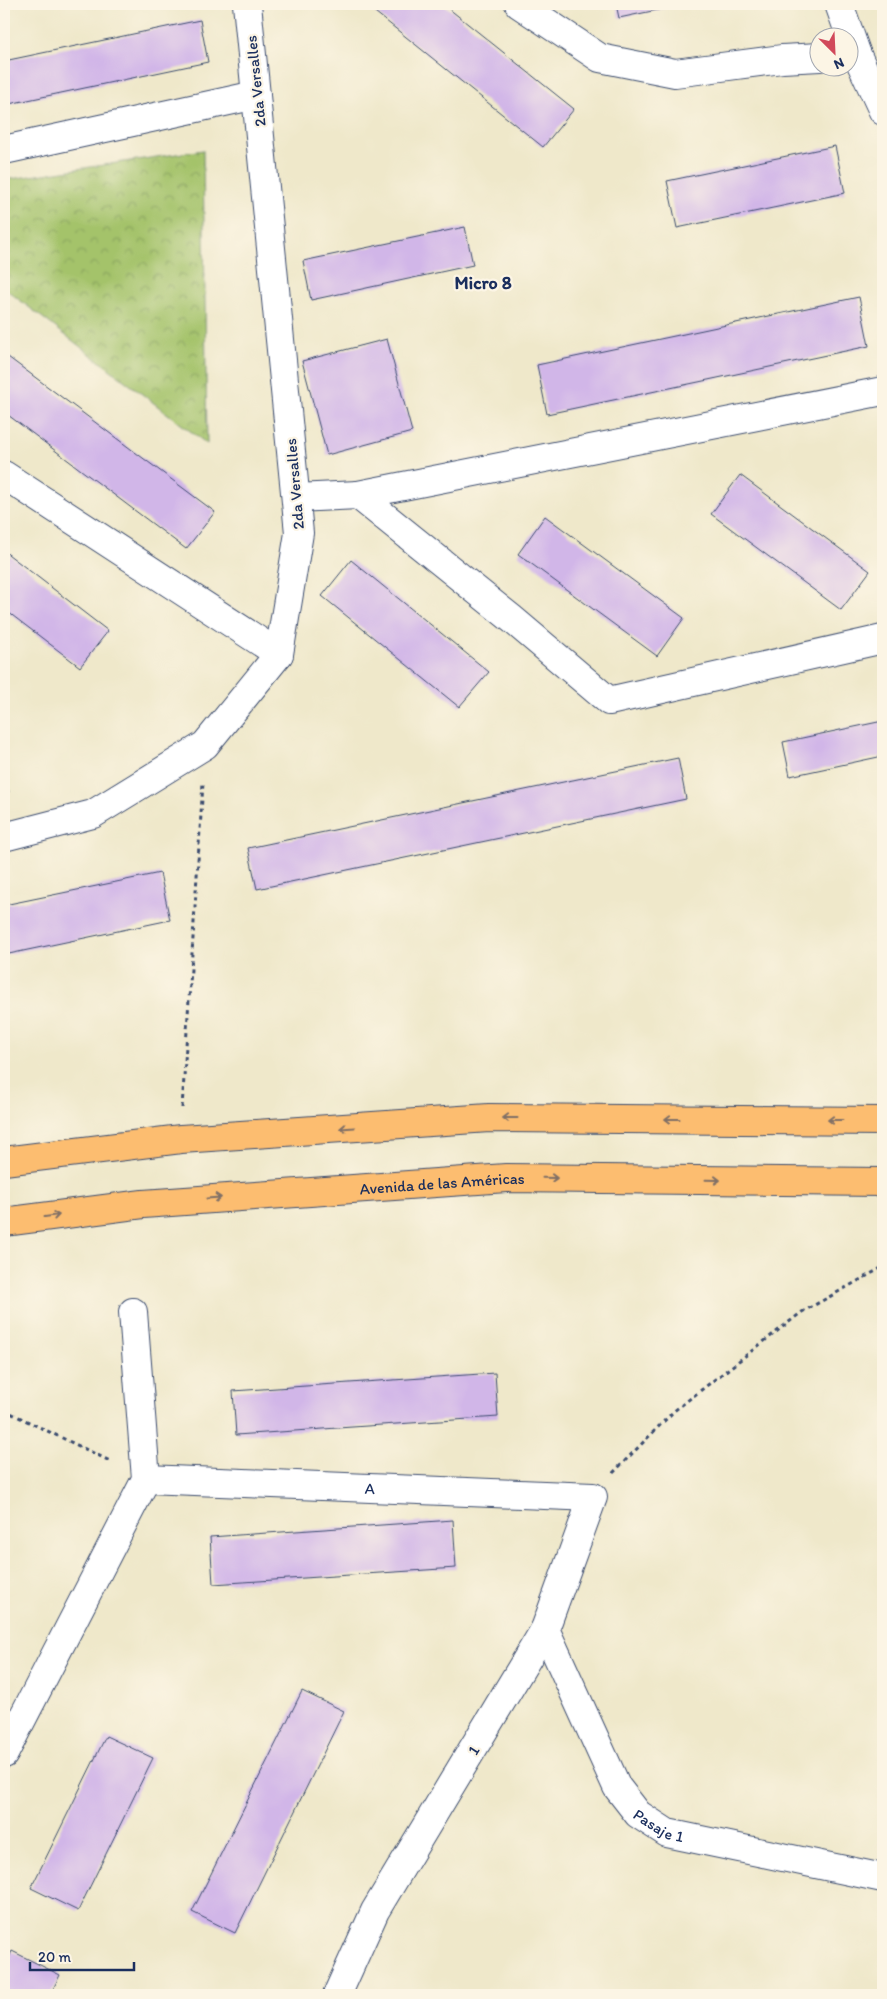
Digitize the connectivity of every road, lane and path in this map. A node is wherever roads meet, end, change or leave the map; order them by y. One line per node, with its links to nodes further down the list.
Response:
1 (247, 4): 7 (street, 2da Versalles)
2 (519, 4): 5 (street)
3 (839, 4): 4 (street)
4 (846, 28)
5 (810, 58)
6 (860, 68): 8 (street)
7 (256, 95): 9 (street); 13 (street, 2da Versalles)
8 (883, 111)
9 (4, 150)
10 (883, 391): 12 (street)
11 (4, 475): 15 (street)
12 (358, 495): 13 (street); 14 (street)
13 (296, 498): 15 (street, 2da Versalles)
14 (883, 639)
15 (278, 654): 16 (street, 2da Versalles)
16 (206, 745): 17 (street, 2da Versalles); 19 (path)
17 (4, 837)
18 (883, 1120): 19 (main road, one-way to 19)
19 (180, 1139): 20 (main road)
20 (4, 1161)
21 (883, 1182): 22 (main road, Avenida de las Américas, one-way to 21)
22 (4, 1222)
23 (883, 1267): 27 (path)
24 (133, 1312): 26 (street)
25 (4, 1410): 26 (path)
26 (146, 1479): 27 (street, A); 29 (street)
27 (593, 1497): 28 (street, 1)
28 (545, 1629): 30 (street, Pasaje 1); 31 (street, 1)
29 (4, 1754)
30 (883, 1878)
31 (336, 1995)

